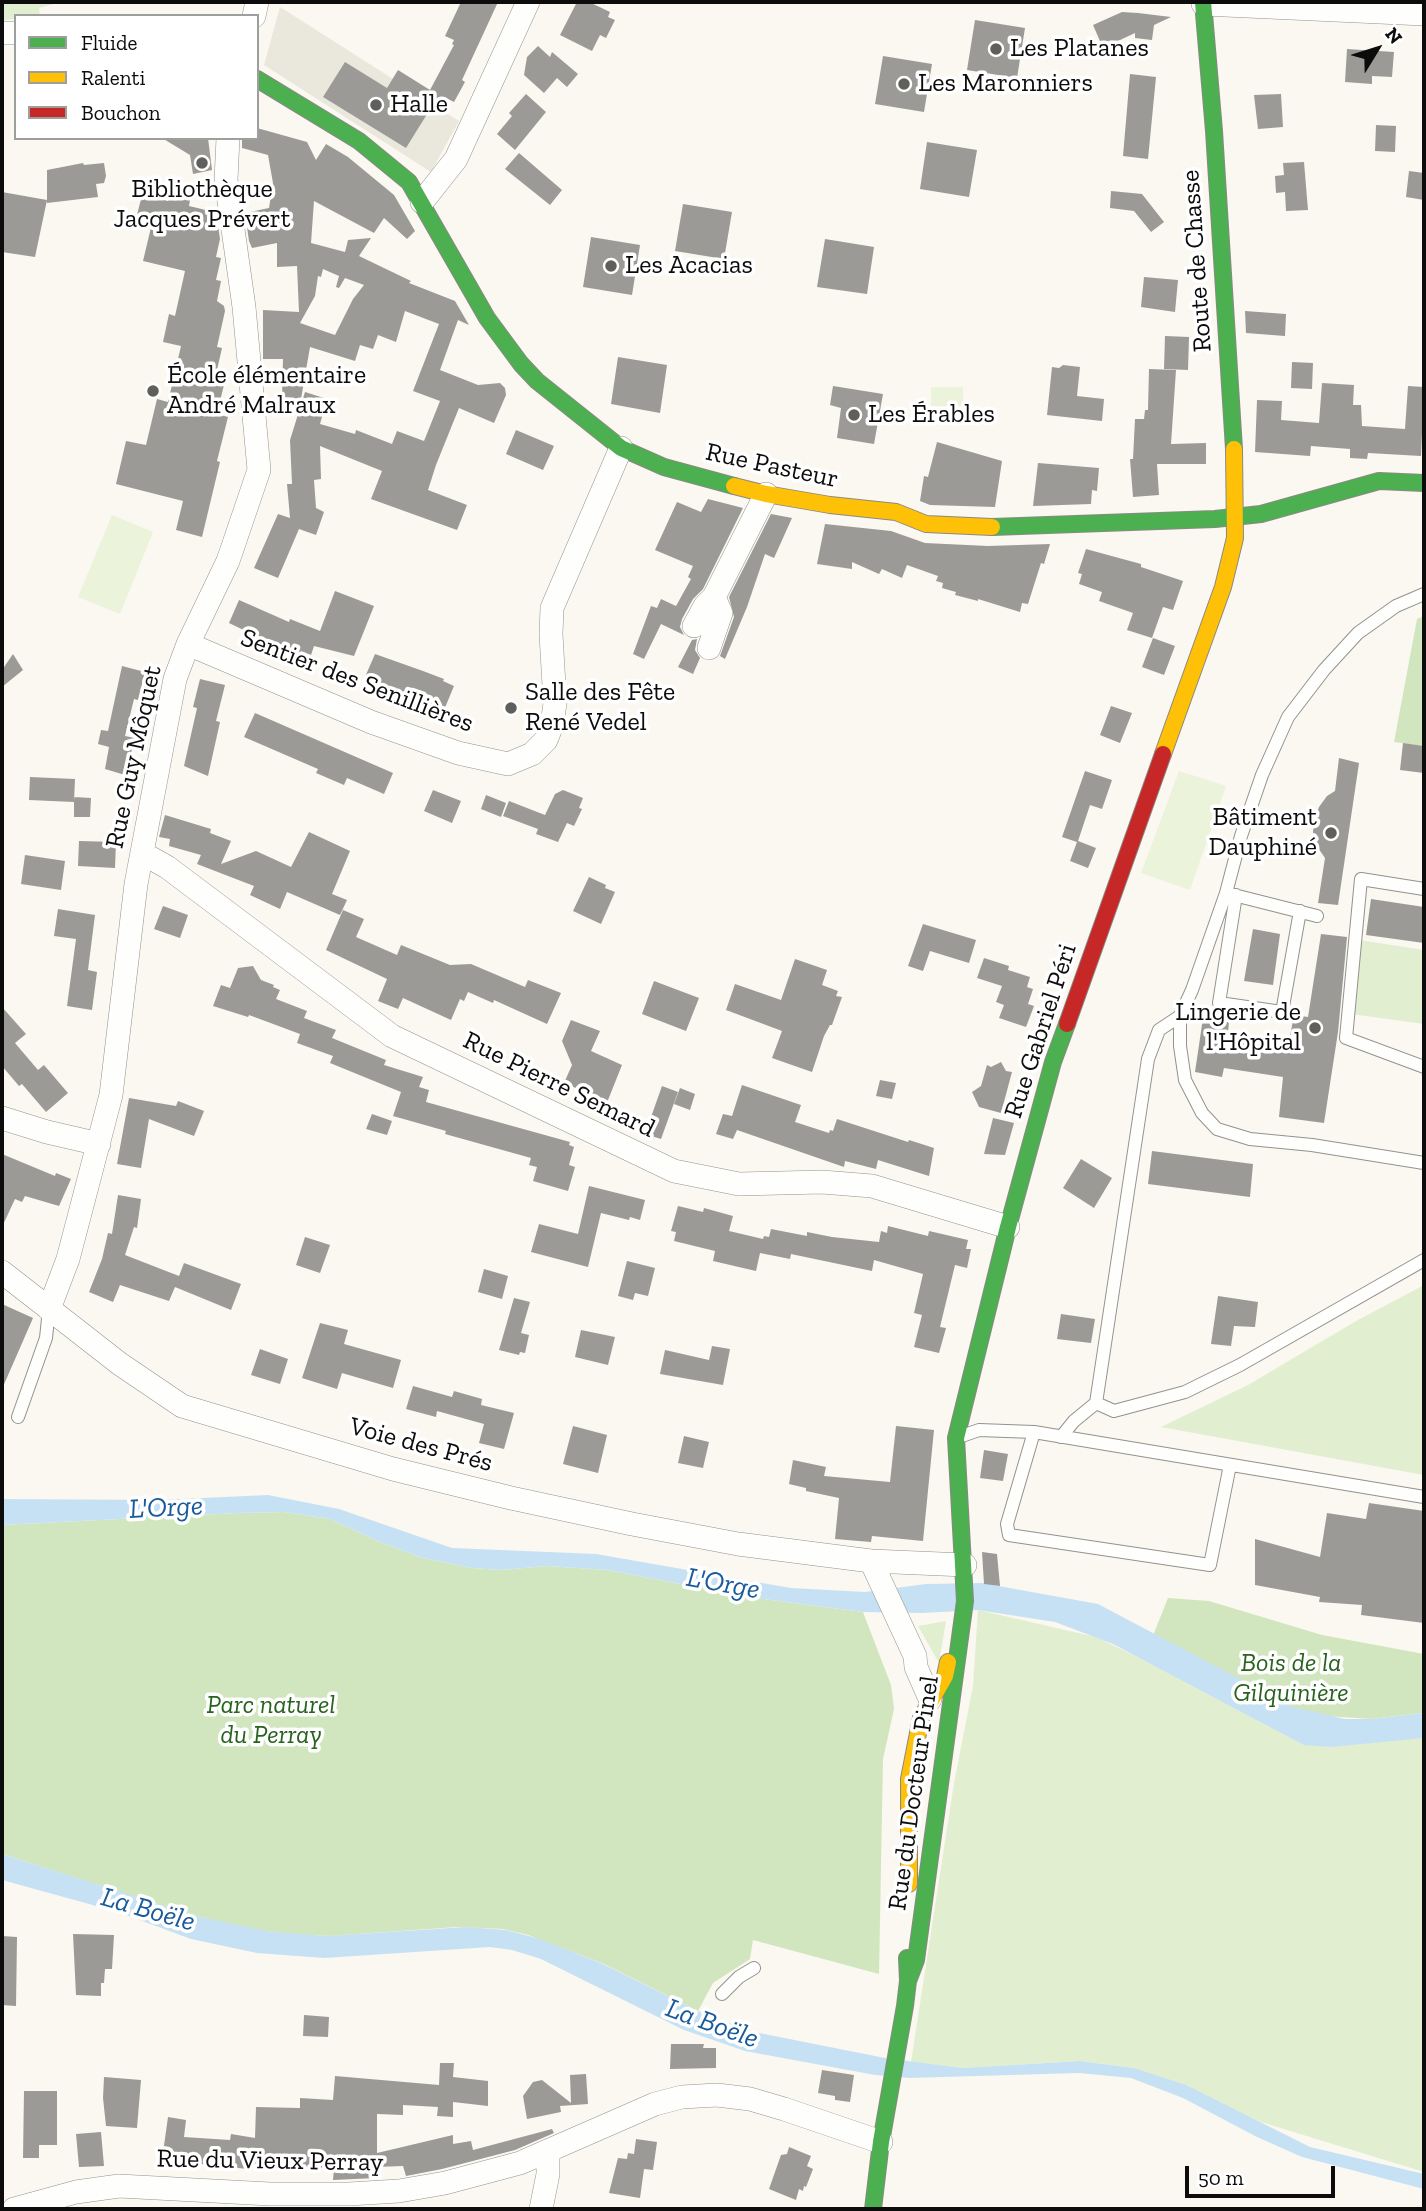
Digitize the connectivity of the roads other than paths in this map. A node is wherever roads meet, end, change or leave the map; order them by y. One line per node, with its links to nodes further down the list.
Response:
1 (528, 2): 6 (street)
2 (1203, 3): 3 (street); 10 (main road, Route de Chasse)
3 (1424, 14)
4 (259, 80): 6 (main road, Rue Pasteur)
5 (228, 140): 14 (street, Rue Guy Môquet)
6 (422, 202): 7 (main road, Rue Pasteur)
7 (621, 448): 9 (main road, Rue Pasteur); 14 (street, Sentier des Senillières)
8 (1424, 483): 10 (main road, Rue Pasteur)
9 (766, 494): 10 (main road, Rue Pasteur); 12 (street)
10 (1236, 517): 26 (main road, Rue Gabriel Péri)
11 (1424, 594): 18 (lane)
12 (714, 597): 13 (street); 15 (street)
13 (694, 626)
14 (188, 645): 16 (street, Rue Guy Môquet)
15 (709, 648)
16 (142, 853): 24 (street, Rue Guy Môquet); 26 (street, Rue Pierre Semard)
17 (1424, 889): 22 (lane)
18 (1231, 894): 19 (lane); 19 (lane); 21 (lane)
19 (1300, 911): 20 (lane)
20 (1317, 916)
21 (1180, 1016): 25 (lane); 30 (lane)
22 (1424, 1067)
23 (2, 1118): 24 (street)
24 (99, 1144): 29 (street, Rue Guy Môquet)
25 (1424, 1163)
26 (1008, 1227): 34 (main road, Rue Gabriel Péri)
27 (1424, 1260): 30 (lane)
28 (6, 1279): 29 (street, Voie des Prés)
29 (49, 1308): 31 (lane); 37 (street, Voie des Prés)
30 (1096, 1403): 33 (lane)
31 (19, 1417)
32 (1034, 1432): 33 (lane); 34 (lane); 35 (lane)
33 (1061, 1437): 35 (lane)
34 (956, 1438): 38 (main road, Rue Gabriel Péri)
35 (1230, 1465): 36 (lane)
36 (1424, 1497)
37 (872, 1565): 38 (street, Voie des Prés); 40 (street)
38 (965, 1570): 39 (main road, Rue Gabriel Péri)
39 (963, 1619): 40 (main road, Rue du Docteur Pinel); 41 (main road, Rue du Docteur Pinel)
40 (933, 1695): 41 (street); 43 (main road, Rue du Docteur Pinel)
41 (949, 1716): 43 (main road, Rue du Docteur Pinel)
42 (754, 1968): 44 (lane)
43 (908, 1982): 45 (main road, Rue du Docteur Pinel)
44 (722, 1994)
45 (881, 2142): 46 (street, Rue du Vieux Perray); 51 (main road, Rue du Docteur Pinel)
46 (548, 2152): 48 (street, Rue du Vieux Perray); 50 (street)
47 (187, 2200): 48 (street, Rue du Vieux Perray); 49 (street, Rue du Vieux Perray)
48 (301, 2202)
49 (14, 2209)
50 (541, 2209)
51 (873, 2209)

